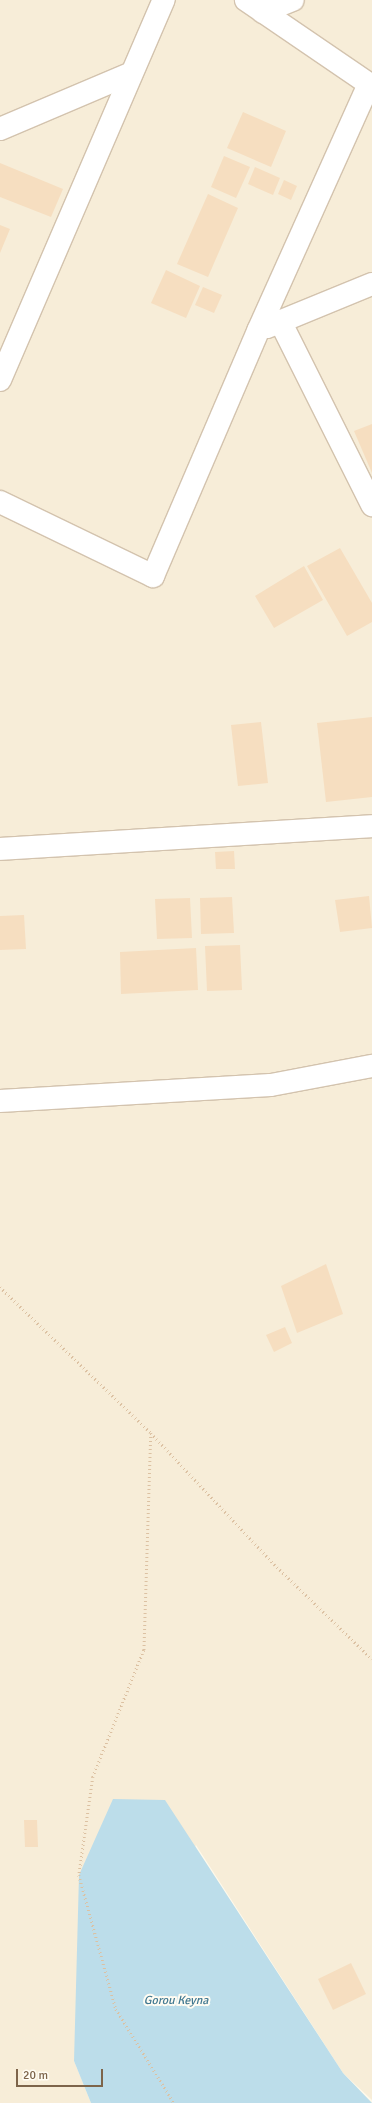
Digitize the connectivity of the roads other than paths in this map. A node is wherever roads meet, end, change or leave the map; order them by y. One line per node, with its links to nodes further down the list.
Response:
1 (164, 0): 4 (street)
2 (293, 0): 3 (street)
3 (254, 6): 8 (street)
4 (132, 73): 5 (street); 9 (street)
5 (0, 129)
6 (372, 284): 7 (street)
7 (280, 321): 8 (street); 11 (street)
8 (258, 330): 10 (street)
9 (0, 380)
10 (0, 502)
11 (372, 505)
12 (372, 826): 13 (street)
13 (0, 849)
14 (372, 1066): 15 (street)
15 (0, 1102)

